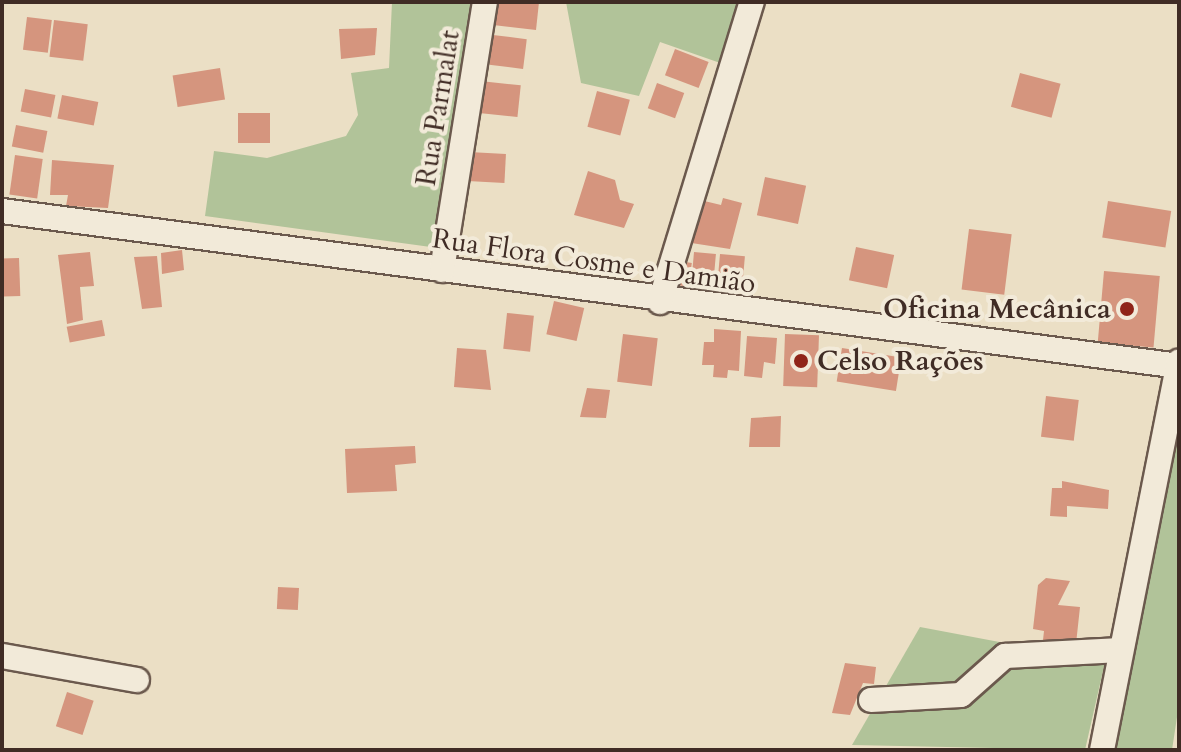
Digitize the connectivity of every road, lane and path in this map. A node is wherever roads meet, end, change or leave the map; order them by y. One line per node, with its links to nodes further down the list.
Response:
1 (485, 2): 4 (street, Rua Parmalat)
2 (752, 2): 5 (street)
3 (2, 211): 4 (street, Rua Flora Cosme e Damião)
4 (442, 270): 5 (street, Rua Flora Cosme e Damião)
5 (660, 302): 6 (street, Rua Flora Cosme e Damião)
6 (1179, 365): 7 (street)
7 (1121, 650): 10 (street); 11 (street)
8 (2, 656): 9 (street)
9 (137, 680)
10 (871, 700)
11 (1102, 750)

